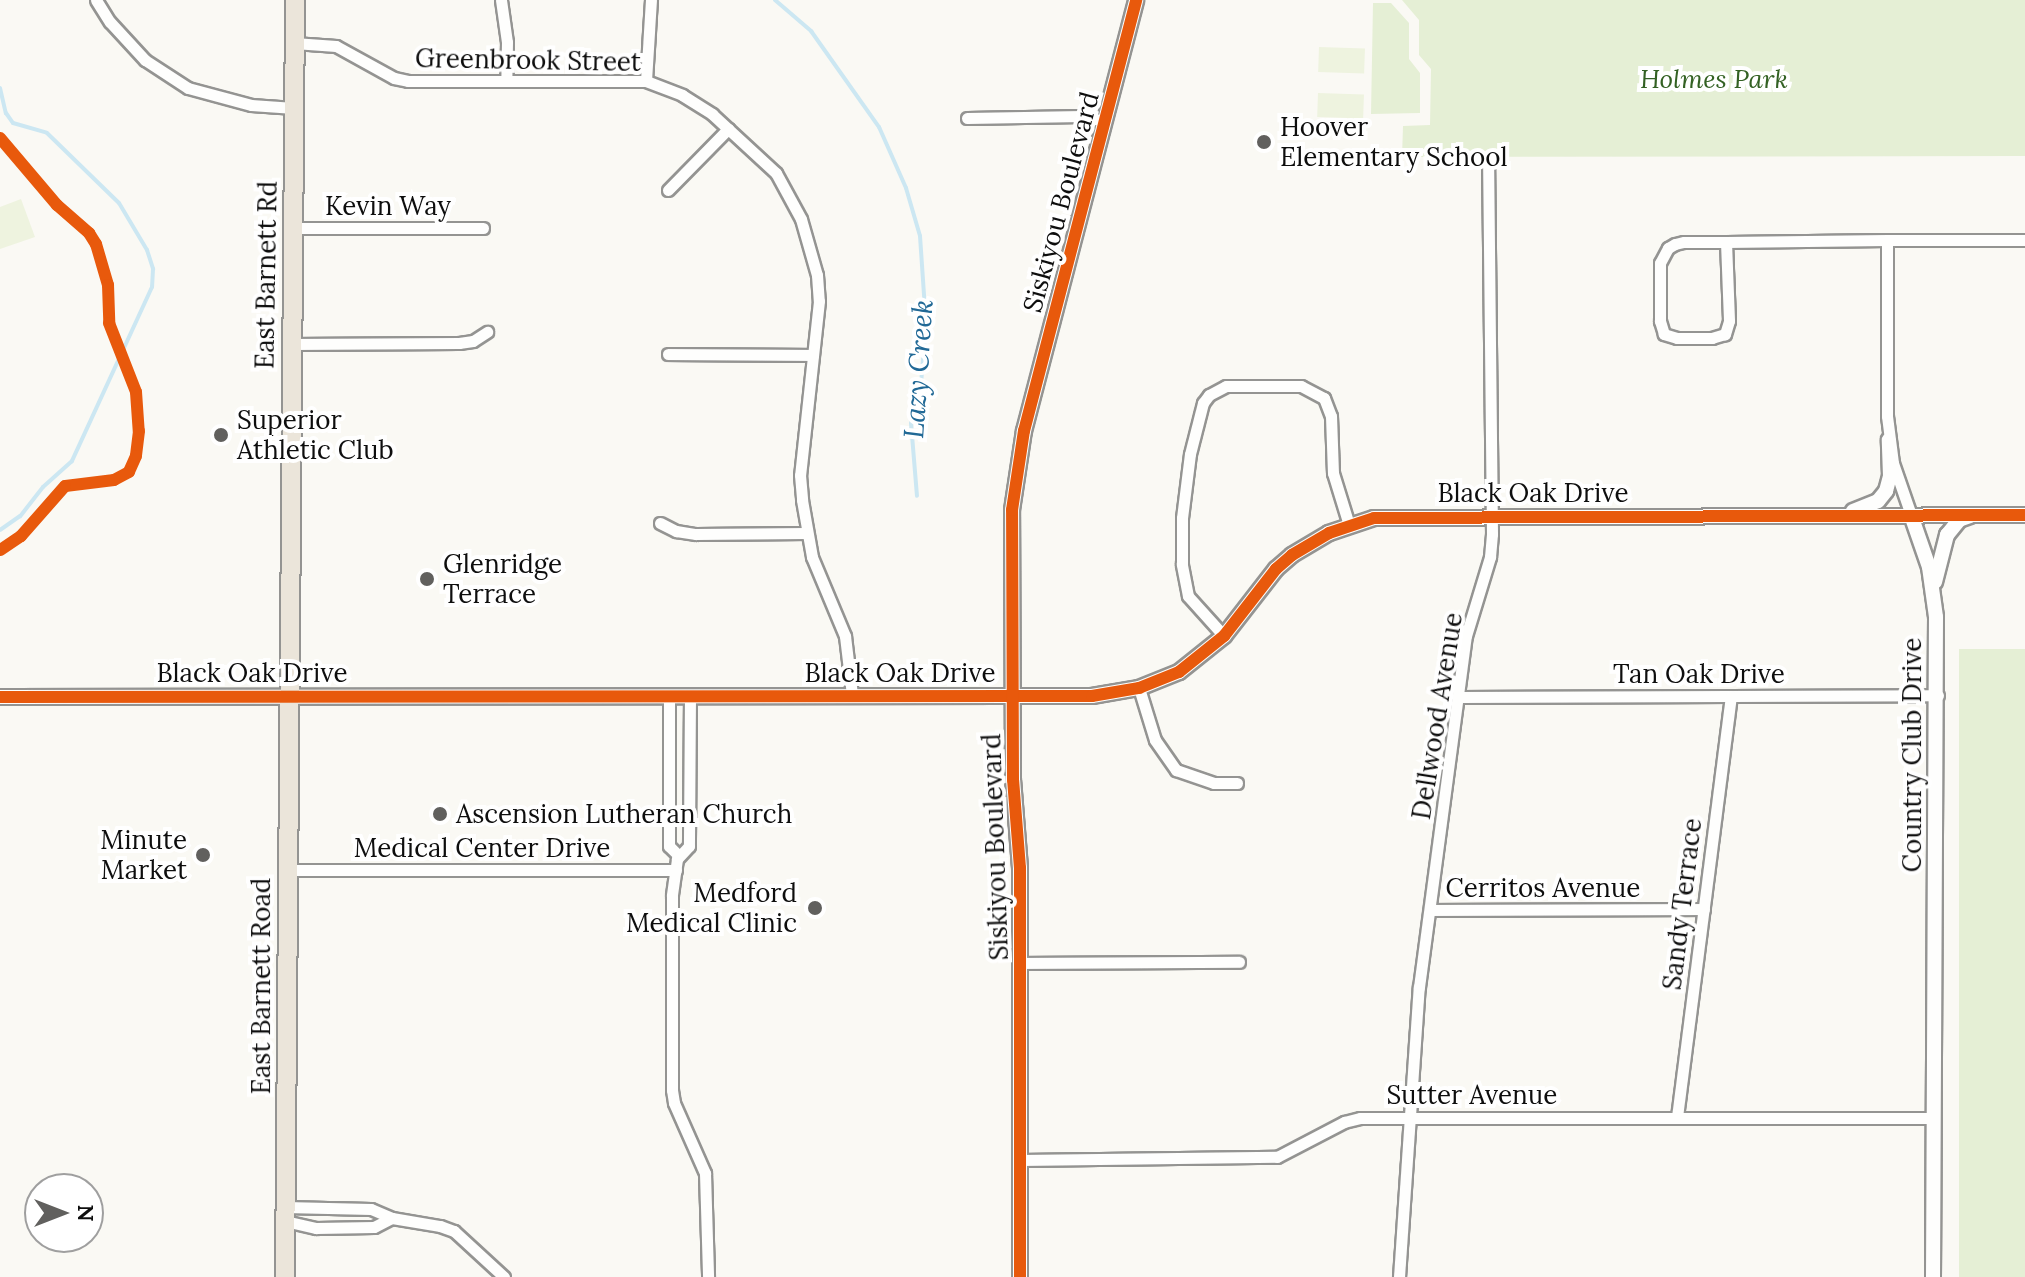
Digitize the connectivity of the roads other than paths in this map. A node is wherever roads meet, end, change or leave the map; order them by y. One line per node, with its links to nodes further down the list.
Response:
1 (96, 0): 9 (street)
2 (295, 0): 6 (main road, East Barnett Rd)
3 (501, 0): 7 (street)
4 (651, 0): 8 (street)
5 (1136, 0): 11 (street, Siskiyou Boulevard)
6 (294, 43): 7 (street, Greenbrook Street); 9 (main road, East Barnett Rd)
7 (506, 81): 8 (street, Greenbrook Street)
8 (646, 81): 12 (street, Greenbrook Street)
9 (294, 108): 15 (main road, East Barnett Rd)
10 (967, 118): 11 (street)
11 (1104, 121): 41 (street, Siskiyou Boulevard)
12 (728, 129): 14 (street); 23 (street, Greenbrook Street)
13 (1488, 161): 25 (street, Dellwood Avenue)
14 (668, 190)
15 (294, 228): 16 (street, Kevin Way); 21 (main road, East Barnett Rd)
16 (483, 228)
17 (1887, 240): 18 (street); 19 (street); 24 (street, Country Club Drive)
18 (2025, 240)
19 (1726, 242): 19 (street)
20 (487, 332): 21 (street)
21 (291, 344): 36 (main road, East Barnett Rd)
22 (668, 354): 23 (street)
23 (813, 355): 32 (street, Greenbrook Street)
24 (1889, 440): 26 (street); 27 (street, Country Club Drive)
25 (1492, 515): 26 (street, Black Oak Drive); 31 (street, Black Oak Drive); 44 (street, Dellwood Avenue)
26 (1839, 515): 27 (street, Black Oak Drive)
27 (1911, 515): 28 (street, Black Oak Drive); 33 (street, Country Club Drive)
28 (1973, 515): 29 (street, Black Oak Drive); 33 (street)
29 (2025, 515)
30 (660, 523): 32 (street)
31 (1349, 525): 34 (street, Black Oak Drive); 34 (street)
32 (806, 533): 38 (street, Greenbrook Street)
33 (1934, 590): 39 (street, Country Club Drive)
34 (1224, 636): 35 (street, Black Oak Drive)
35 (1139, 688): 41 (street, Black Oak Drive); 45 (street)
36 (288, 695): 37 (street, Black Oak Drive); 43 (street, Black Oak Drive); 47 (main road, East Barnett Road)
37 (669, 695): 40 (street, Black Oak Drive); 46 (street)
38 (852, 695): 40 (street, Black Oak Drive); 41 (street, Black Oak Drive)
39 (1938, 695): 42 (street, Tan Oak Drive); 55 (street, Country Club Drive)
40 (690, 696): 46 (street)
41 (1013, 696): 52 (street, Siskiyou Boulevard)
42 (1731, 696): 44 (street, Tan Oak Drive); 49 (street, Sandy Terrace)
43 (0, 697)
44 (1460, 697): 50 (street, Dellwood Avenue)
45 (1237, 783)
46 (678, 855): 48 (street)
47 (288, 870): 48 (street, Medical Center Drive); 57 (main road, East Barnett Road)
48 (676, 870): 61 (street)
49 (1704, 909): 50 (street, Cerritos Avenue); 54 (street, Sandy Terrace)
50 (1431, 910): 53 (street, Dellwood Avenue)
51 (1239, 962): 52 (street)
52 (1020, 963): 56 (street, Siskiyou Boulevard)
53 (1408, 1117): 54 (street, Sutter Avenue); 56 (street, Sutter Avenue); 63 (street, Dellwood Avenue)
54 (1677, 1117): 55 (street, Sutter Avenue)
55 (1933, 1118): 64 (street, Country Club Drive)
56 (1020, 1160): 62 (street, Siskiyou Boulevard)
57 (285, 1214): 58 (street); 58 (street); 59 (main road, East Barnett Road)
58 (392, 1218): 60 (street)
59 (285, 1277)
60 (504, 1277)
61 (708, 1277)
62 (1020, 1277)
63 (1399, 1277)
64 (1933, 1277)

